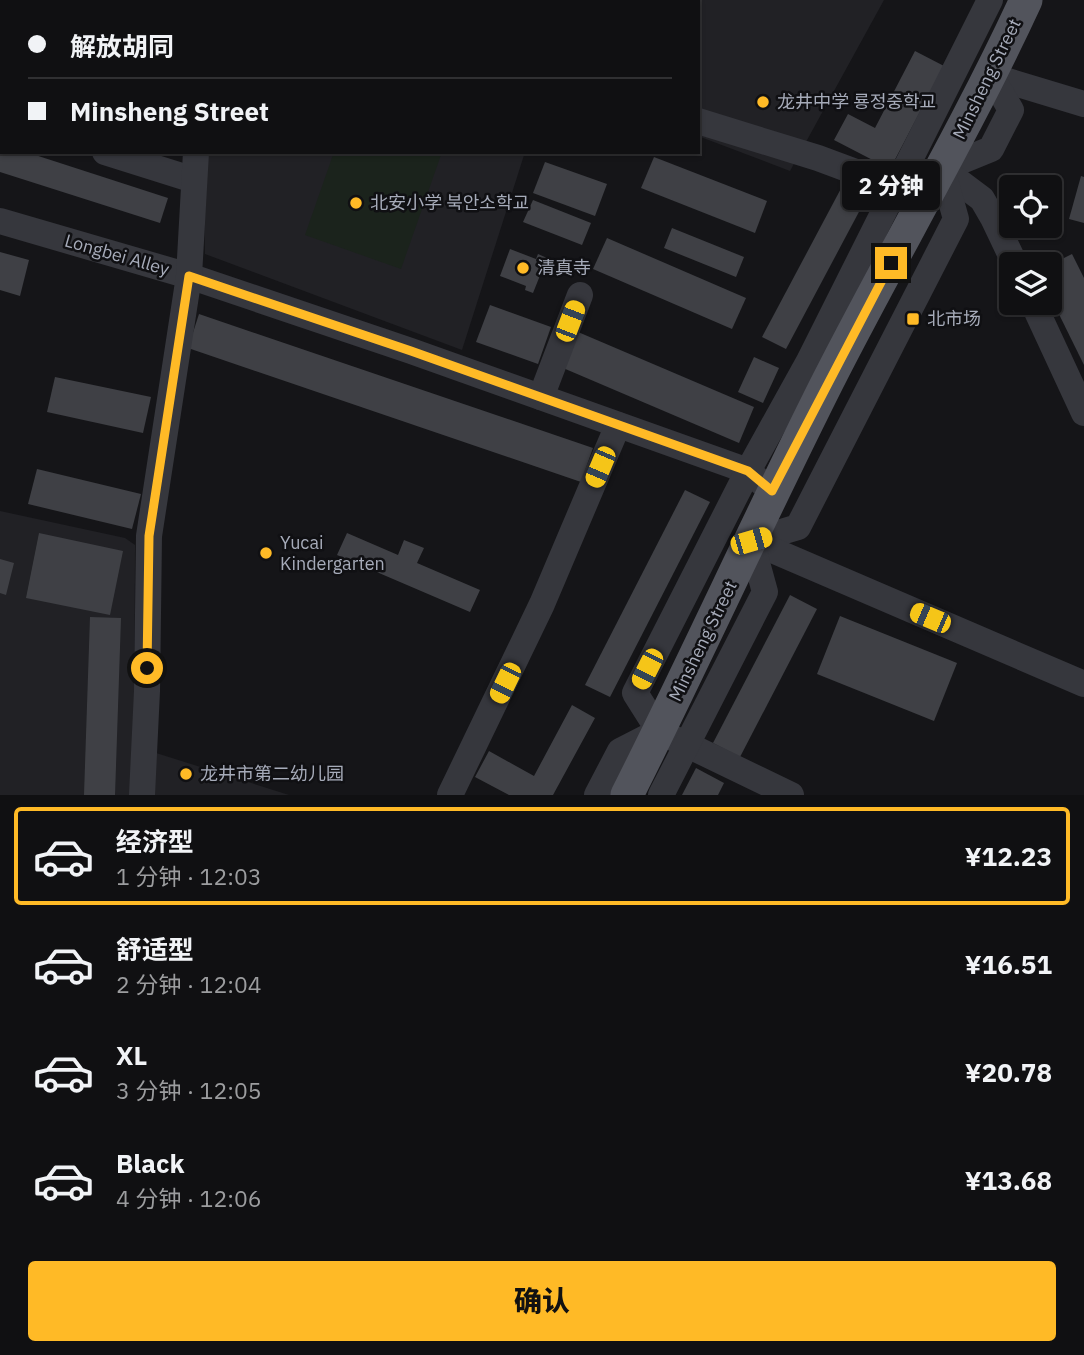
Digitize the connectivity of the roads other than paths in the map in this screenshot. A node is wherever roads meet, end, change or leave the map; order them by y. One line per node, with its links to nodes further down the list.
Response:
1 (990, 0): 9 (street)
2 (1026, 0): 3 (main road, Minsheng Street)
3 (991, 76): 4 (street); 9 (main road, Minsheng Street)
4 (1084, 104)
5 (700, 122): 9 (street)
6 (111, 154): 8 (street)
7 (196, 154): 8 (street)
8 (194, 180): 12 (street)
9 (921, 185): 11 (street); 18 (main road, Minsheng Street); 19 (street)
10 (0, 221): 12 (street, Longbei Alley)
11 (1009, 252)
12 (189, 276): 15 (street, Longbei Alley); 22 (street)
13 (580, 295): 15 (street)
14 (1039, 315): 16 (street)
15 (541, 397): 17 (street, Longbei Alley)
16 (1084, 413)
17 (618, 425): 18 (street, Longbei Alley); 23 (street)
18 (760, 481): 19 (main road, Minsheng Street); 21 (street)
19 (751, 541): 20 (street); 21 (main road, Minsheng Street)
20 (1084, 684)
21 (673, 738): 24 (street); 25 (main road, Minsheng Street); 26 (street); 27 (street)
22 (142, 795)
23 (450, 795)
24 (597, 795)
25 (626, 795)
26 (661, 795)
27 (791, 795)

